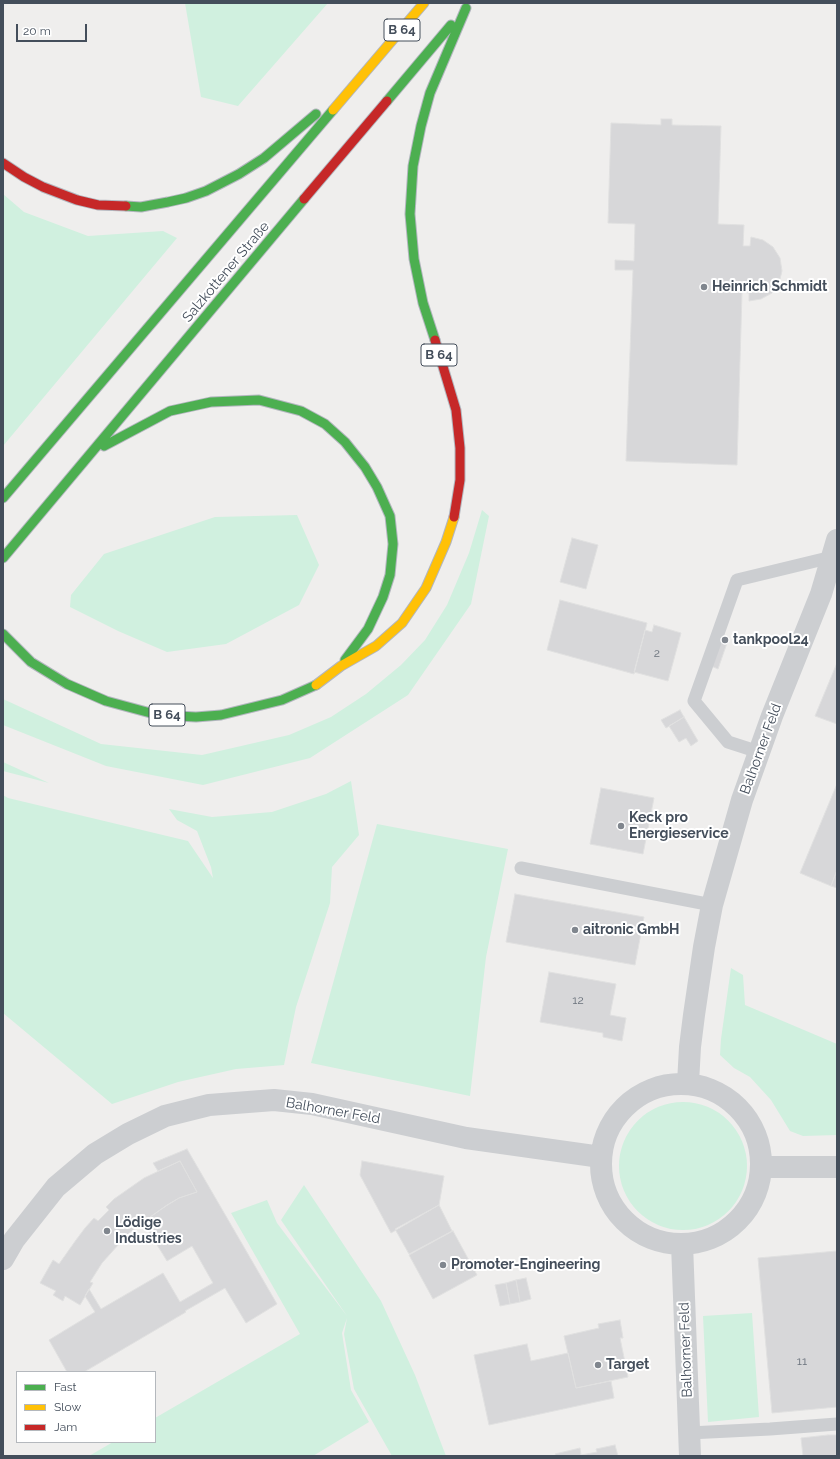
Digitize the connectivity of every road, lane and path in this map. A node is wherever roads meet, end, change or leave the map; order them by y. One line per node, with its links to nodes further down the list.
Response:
1 (424, 3): 3 (highway, Salzkottener Straße / B 64)
2 (468, 6): 5 (highway, Salzkottener Straße / B 64); 10 (highway, B 64)
3 (379, 57): 4 (highway, B 64); 6 (highway, Salzkottener Straße / B 64)
4 (3, 163)
5 (94, 451): 8 (highway, Salzkottener Straße / B 64); 10 (highway, B 64)
6 (3, 498)
7 (834, 548): 11 (street, Balhorner Feld); 11 (lane)
8 (3, 558)
9 (3, 634): 10 (highway, B 64)
10 (341, 666)
11 (759, 752): 13 (street, Balhorner Feld)
12 (522, 868): 13 (lane)
13 (712, 905): 14 (street, Balhorner Feld)
14 (688, 1083): 15 (street); 16 (street)
15 (601, 1157): 18 (street); 19 (street, Balhorner Feld)
16 (762, 1167): 17 (street); 18 (street)
17 (837, 1167)
18 (682, 1244): 21 (street, Balhorner Feld)
19 (3, 1259)
20 (837, 1424): 21 (lane)
21 (689, 1433): 22 (street, Balhorner Feld)
22 (690, 1456)

